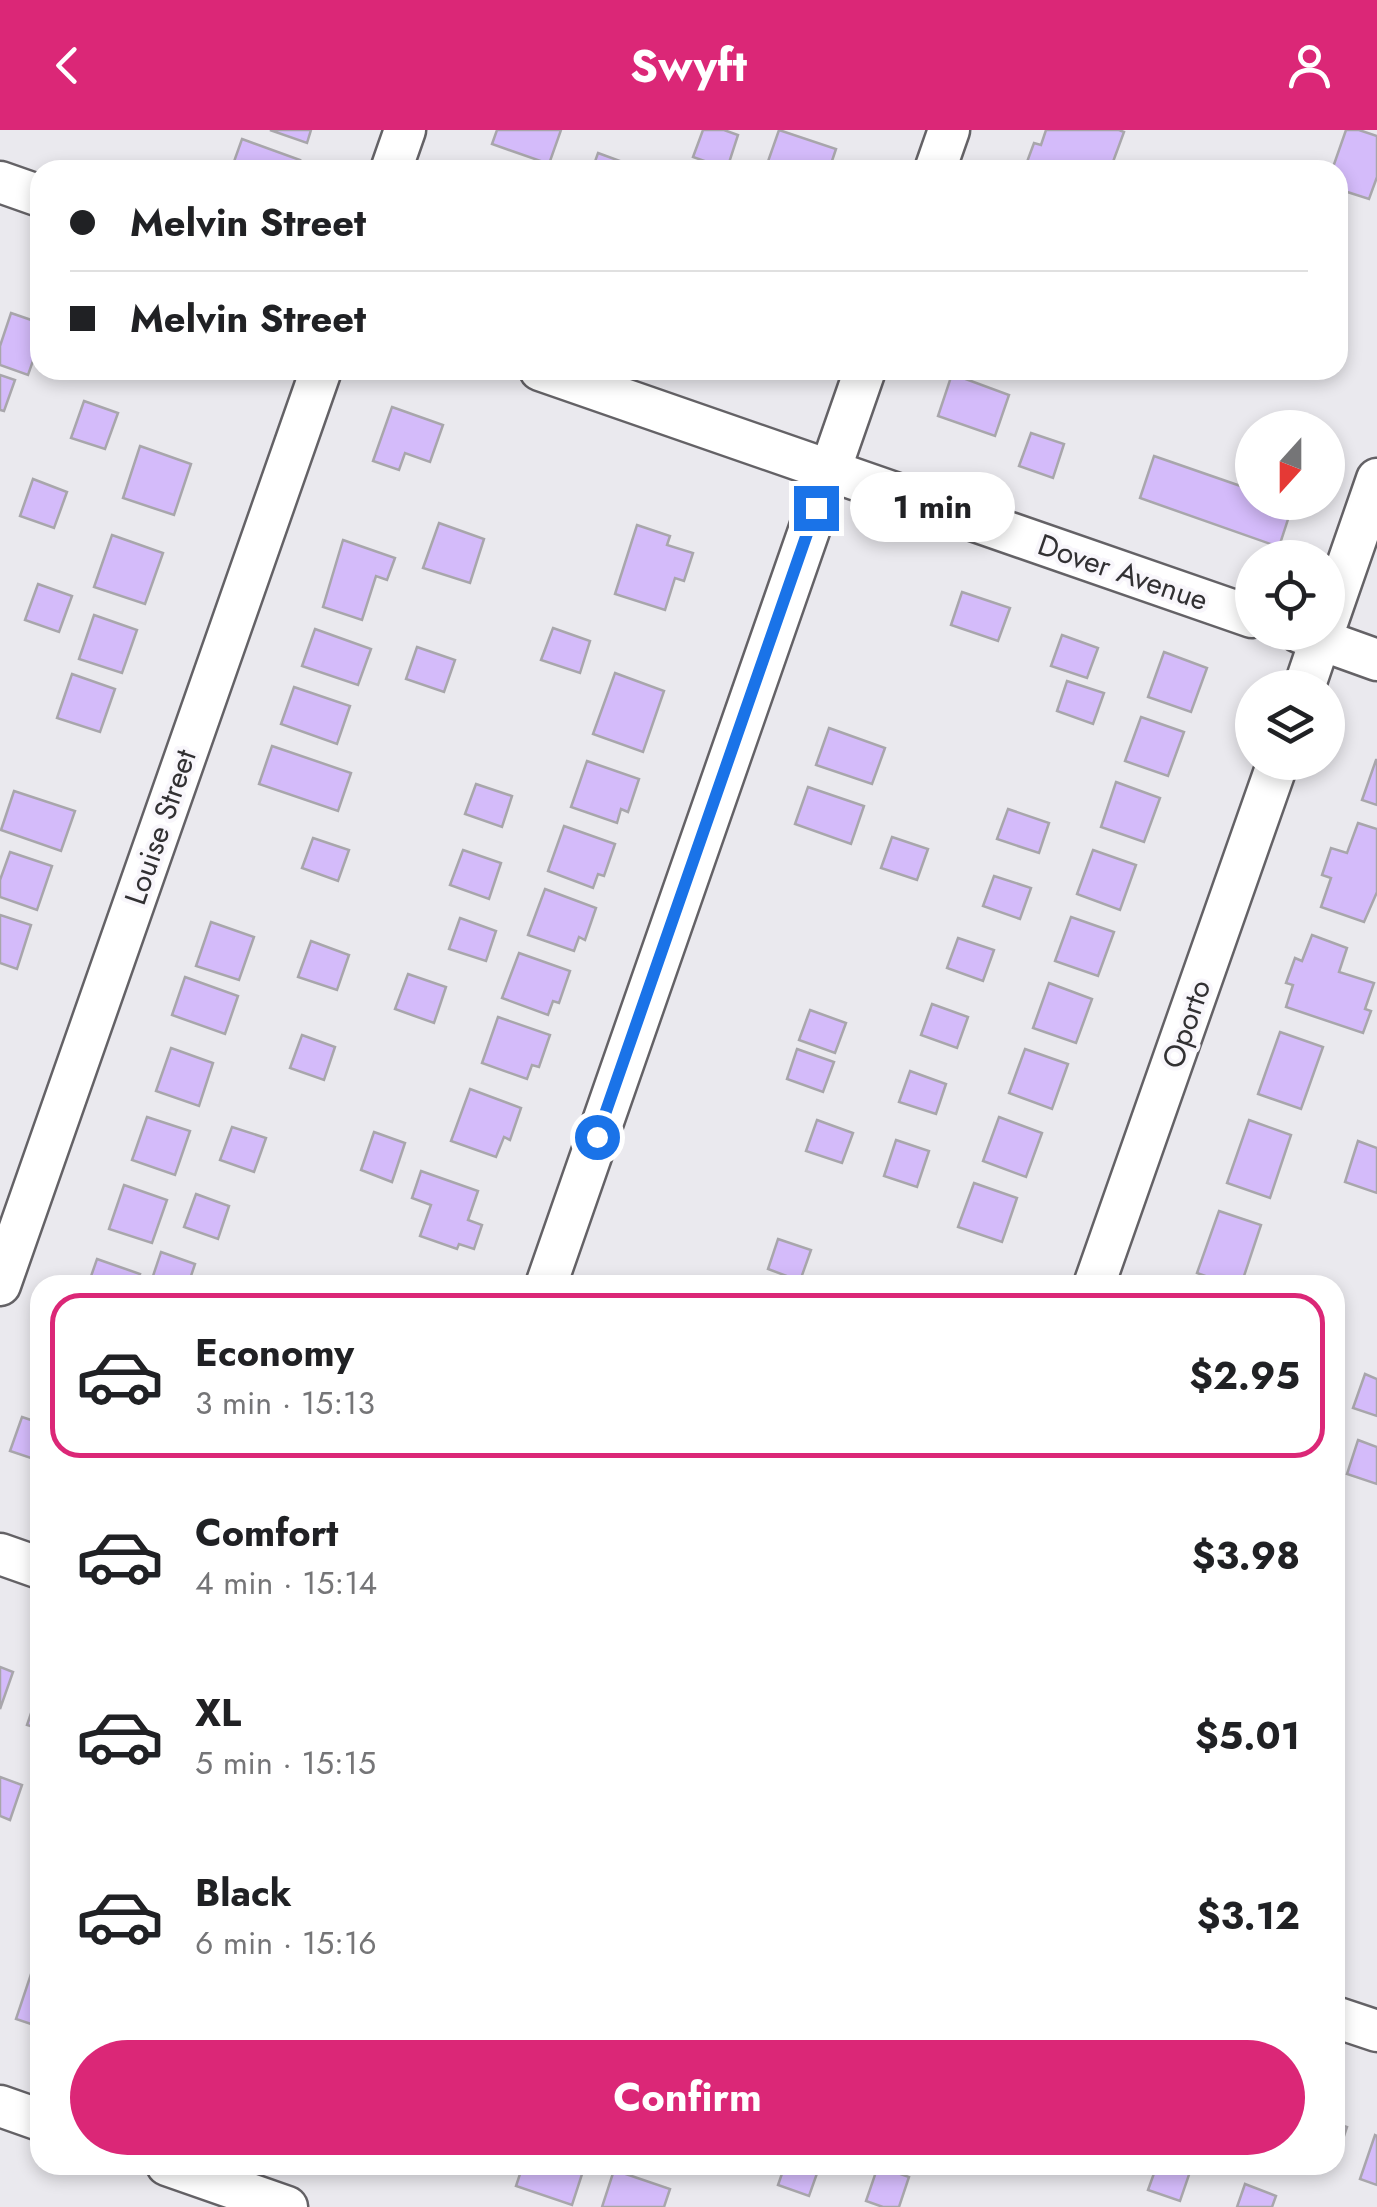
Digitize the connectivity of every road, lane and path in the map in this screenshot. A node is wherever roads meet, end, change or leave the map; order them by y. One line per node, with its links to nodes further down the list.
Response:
1 (405, 130): 3 (street)
2 (950, 130): 4 (street)
3 (394, 160)
4 (939, 160)
5 (0, 182): 6 (street)
6 (30, 192)
7 (317, 380): 19 (street, Louise Street)
8 (569, 380): 10 (street, Dover Avenue)
9 (861, 380): 10 (street)
10 (829, 471): 13 (street, Dover Avenue); 17 (street)
11 (1377, 479): 12 (street)
12 (1345, 561)
13 (1235, 610)
14 (1345, 644): 15 (street)
15 (1377, 660)
16 (1272, 780): 18 (street, Oporto)
17 (549, 1275)
18 (1098, 1275)
19 (0, 1285)
20 (0, 1554): 21 (street)
21 (30, 1564)
22 (1345, 2020): 23 (street)
23 (1377, 2031)
24 (0, 2106): 25 (street)
25 (30, 2116)
26 (196, 2175): 27 (street)
27 (287, 2207)

